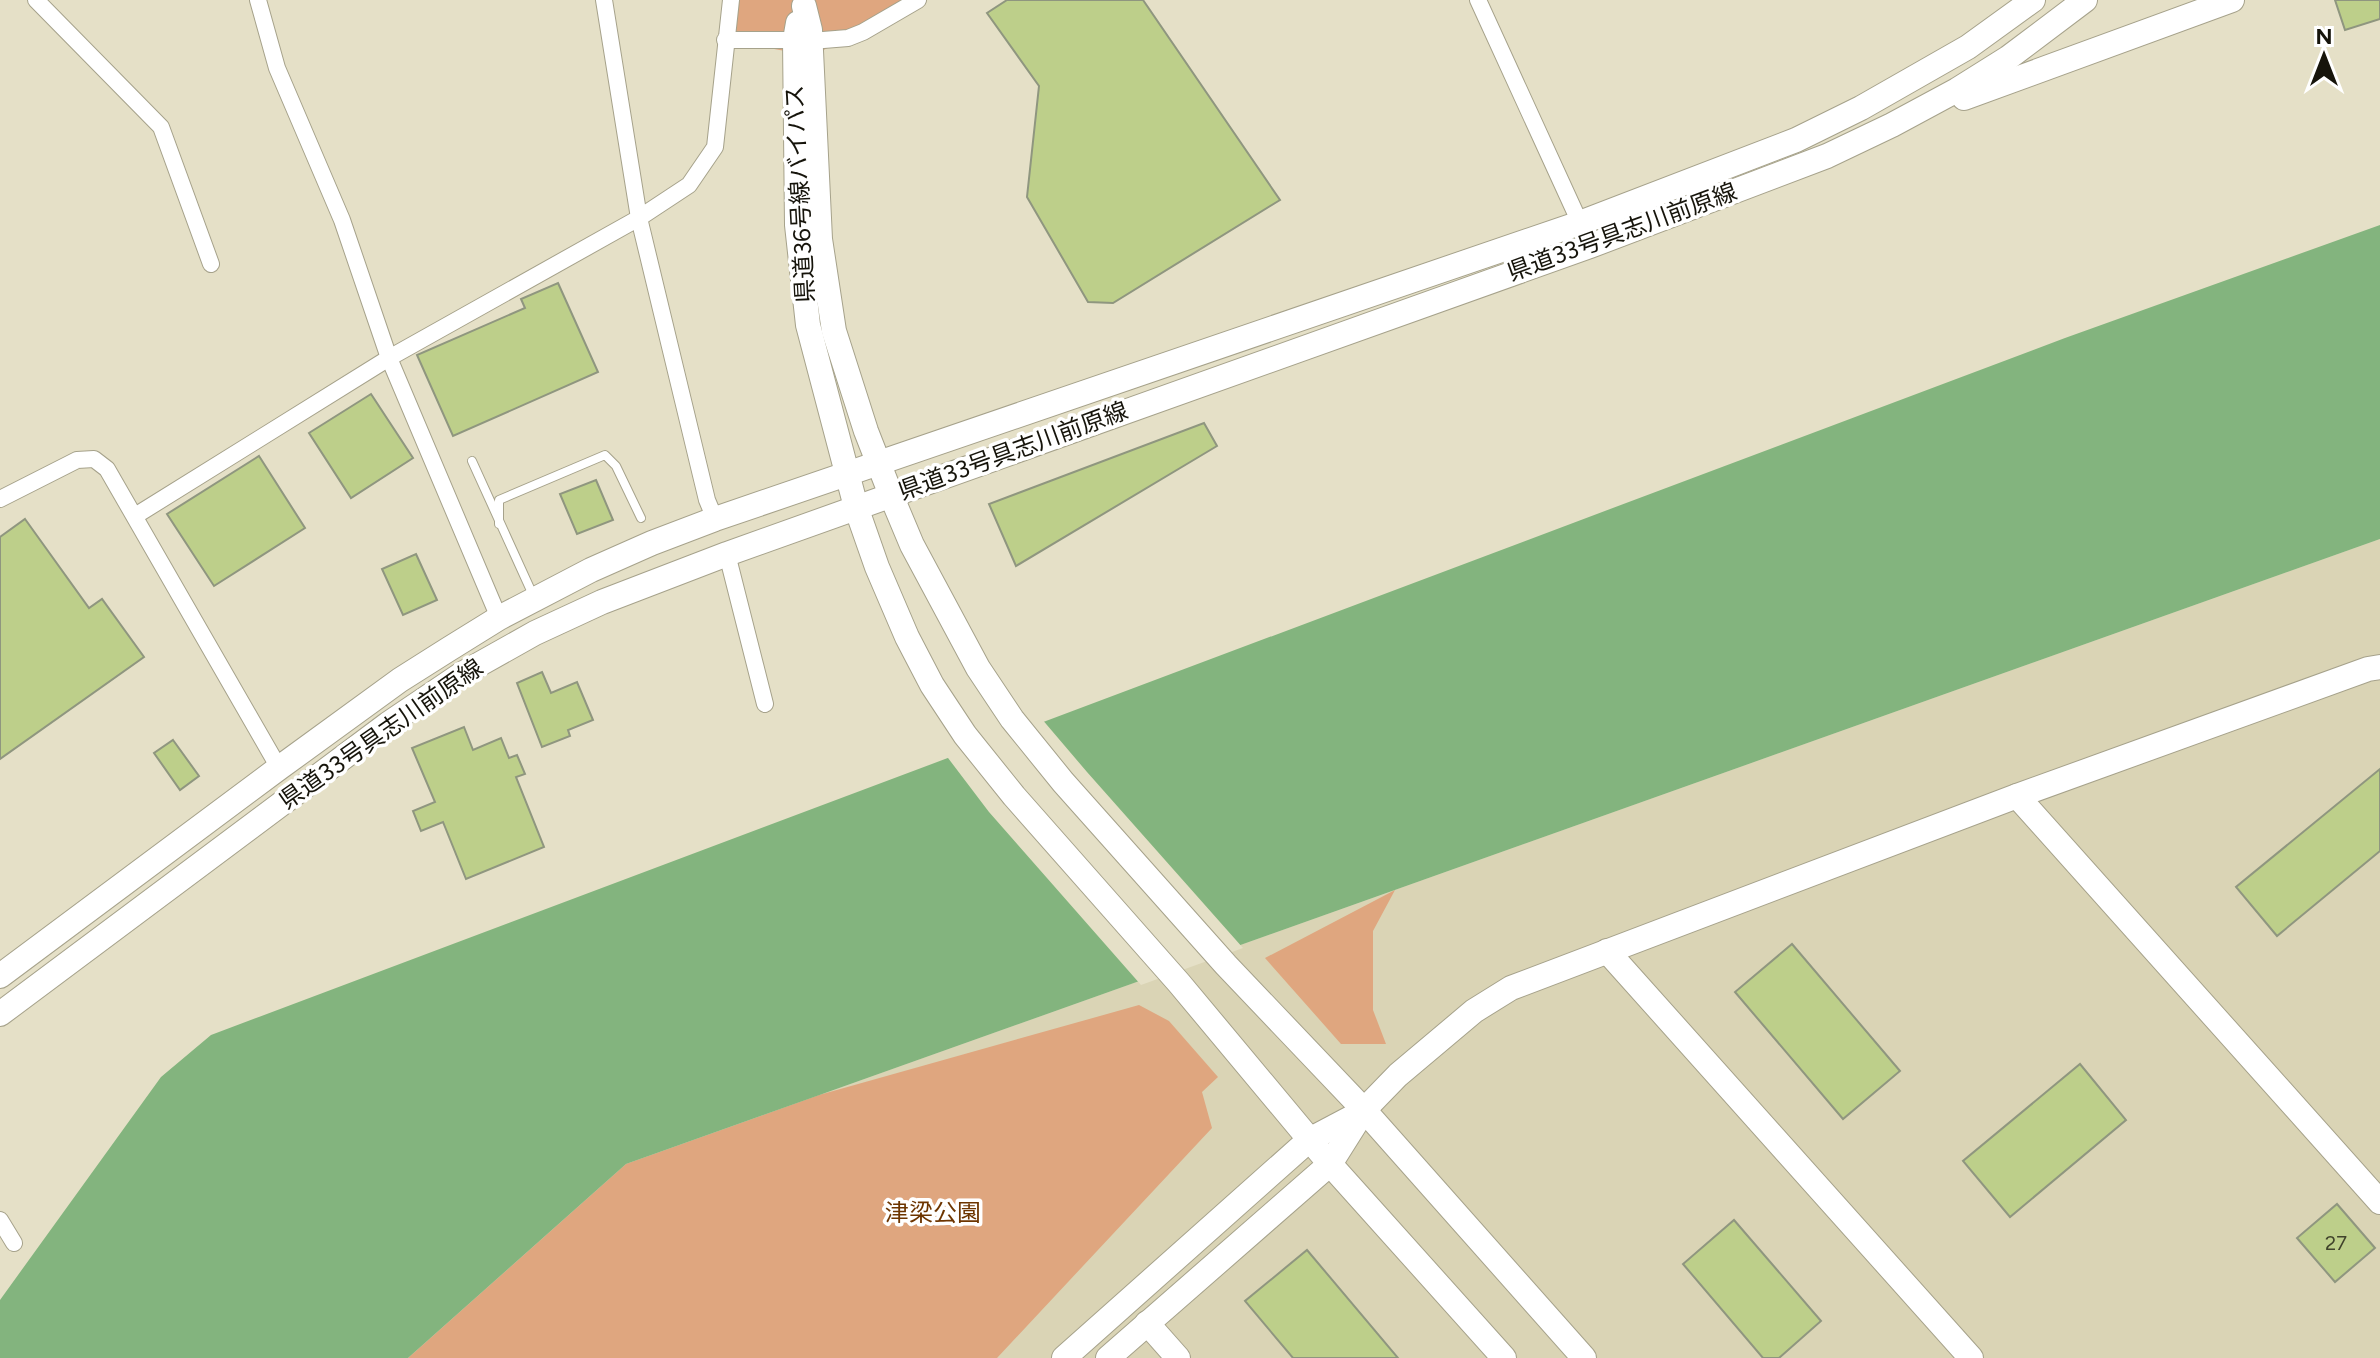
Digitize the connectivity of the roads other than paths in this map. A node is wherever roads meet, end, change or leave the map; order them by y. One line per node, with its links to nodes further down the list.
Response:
1 (36, 0): 15 (street)
2 (258, 0): 16 (street)
3 (604, 0): 13 (street)
4 (731, 0): 11 (street)
5 (1478, 0): 14 (street)
6 (2085, 0): 12 (main road, 県道33号具志川前原線)
7 (2232, 0): 12 (main road)
8 (909, 3): 10 (street)
9 (2018, 5): 14 (main road, 県道33号具志川前原線)
10 (805, 23): 11 (street); 18 (main road, 県道36号線バイパス); 19 (main road, 県道36号線バイパス)
11 (725, 40): 13 (street)
12 (1892, 125): 20 (main road, 県道33号具志川前原線)
13 (639, 218): 16 (street); 25 (street)
14 (1580, 223): 18 (main road, 県道33号具志川前原線)
15 (211, 264)
16 (389, 358): 23 (street); 29 (street)
17 (472, 461): 26 (lane)
18 (879, 463): 19 (main road, 県道33号具志川前原線); 20 (main road, 県道36号線バイパス)
19 (846, 475): 22 (main road, 県道36号線バイパス); 25 (main road, 県道33号具志川前原線)
20 (891, 495): 22 (main road, 県道33号具志川前原線); 37 (main road, 県道36号線バイパス)
21 (0, 499): 23 (street)
22 (856, 507): 27 (main road, 県道33号具志川前原線); 38 (main road, 県道36号線バイパス)
23 (135, 516): 32 (street)
24 (641, 518): 26 (lane)
25 (715, 519): 28 (main road, 県道33号具志川前原線)
26 (499, 524): 28 (lane)
27 (727, 554): 31 (street); 36 (main road, 県道33号具志川前原線)
28 (535, 600): 29 (main road, 県道33号具志川前原線)
29 (499, 618): 32 (main road, 県道33号具志川前原線)
30 (2380, 667): 33 (main road)
31 (765, 704)
32 (279, 768): 35 (main road, 県道33号具志川前原線)
33 (2017, 796): 34 (main road); 40 (main road)
34 (1607, 951): 37 (main road); 49 (main road)
35 (0, 976)
36 (0, 1014)
37 (1364, 1110): 38 (main road); 39 (main road); 48 (main road, 県道36号線バイパス)
38 (1309, 1140): 39 (main road, 県道36号線バイパス); 44 (main road)
39 (1330, 1164): 43 (main road); 47 (main road, 県道36号線バイパス)
40 (2380, 1202)
41 (0, 1220): 42 (street)
42 (14, 1243)
43 (1147, 1323): 45 (main road); 46 (main road)
44 (1064, 1358)
45 (1108, 1358)
46 (1178, 1358)
47 (1504, 1358)
48 (1584, 1358)
49 (1971, 1358)

